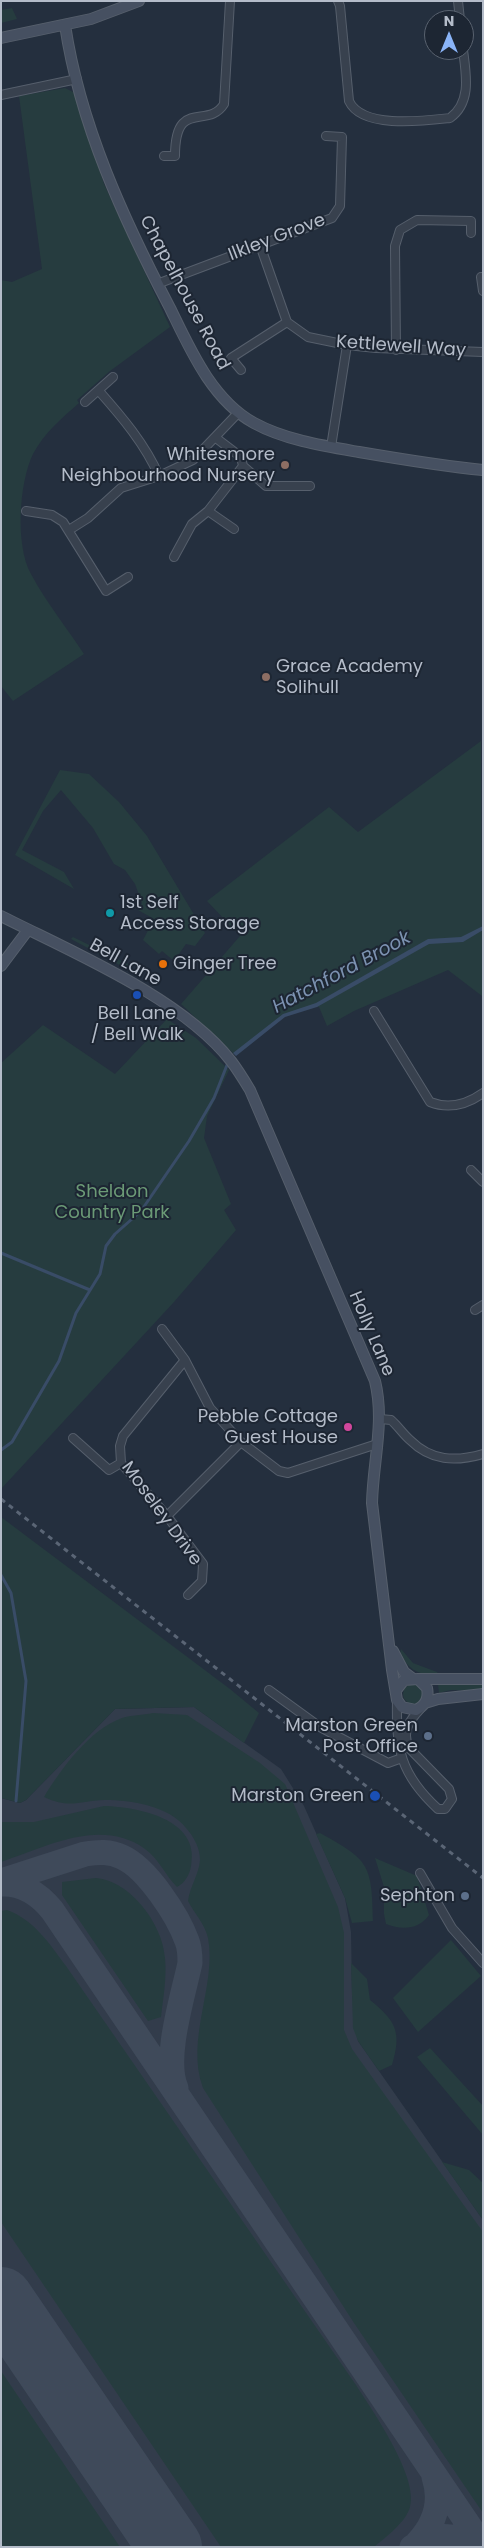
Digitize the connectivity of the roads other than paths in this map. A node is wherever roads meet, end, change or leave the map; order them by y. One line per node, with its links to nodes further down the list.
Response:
1 (139, 1): 4 (street)
2 (230, 1): 10 (street)
3 (338, 1): 6 (street)
4 (65, 25): 5 (street); 7 (street, Chapelhouse Road)
5 (1, 38)
6 (463, 60)
7 (77, 78): 8 (street); 14 (street, Chapelhouse Road)
8 (1, 95)
9 (326, 136): 12 (street, Ilkley Grove)
10 (164, 156)
11 (471, 233): 18 (street)
12 (260, 245): 14 (street, Ilkley Grove); 16 (street)
13 (483, 276): 15 (street)
14 (157, 284): 24 (street, Chapelhouse Road)
15 (483, 291)
16 (287, 322): 17 (street, Kettlewell Way); 20 (street)
17 (347, 345): 18 (street, Kettlewell Way); 26 (street)
18 (396, 350): 19 (street, Kettlewell Way)
19 (483, 352)
20 (242, 370)
21 (113, 377): 22 (street)
22 (99, 391): 23 (street); 29 (street)
23 (85, 402)
24 (238, 413): 25 (street); 26 (street, Chapelhouse Road)
25 (216, 438): 27 (street); 29 (street)
26 (332, 447): 28 (street, Chapelhouse Road)
27 (243, 466): 30 (street); 32 (street)
28 (483, 470)
29 (159, 476): 34 (street)
30 (310, 486)
31 (26, 511): 34 (street)
32 (208, 511): 33 (street); 35 (street)
33 (234, 529)
34 (69, 530): 36 (street)
35 (174, 557)
36 (128, 577)
37 (1, 916): 38 (street, Bell Lane)
38 (28, 930): 39 (street); 41 (street, Bell Lane)
39 (1, 966)
40 (374, 1011): 42 (street)
41 (232, 1061): 49 (street, Holly Lane)
42 (483, 1093)
43 (471, 1170): 44 (street)
44 (483, 1182)
45 (483, 1305): 46 (street)
46 (475, 1310)
47 (162, 1329): 48 (street)
48 (185, 1360): 51 (street); 54 (street, Moseley Drive)
49 (380, 1419): 52 (street, Holly Lane); 53 (street)
50 (73, 1438): 54 (street)
51 (240, 1442): 52 (street); 55 (street)
52 (377, 1444): 57 (street, Holly Lane)
53 (483, 1454)
54 (121, 1462): 55 (street, Moseley Drive)
55 (167, 1516): 56 (street, Moseley Drive)
56 (188, 1595)
57 (390, 1641): 59 (street, Holly Lane); 61 (street, Holly Lane)
58 (483, 1678): 59 (street)
59 (415, 1679): 61 (street); 63 (street, Holly Lane)
60 (269, 1690): 64 (street)
61 (397, 1694): 63 (street); 64 (street)
62 (483, 1694): 63 (street)
63 (423, 1705): 64 (street)
64 (402, 1758)
65 (420, 1872): 66 (street)
66 (483, 1963)

